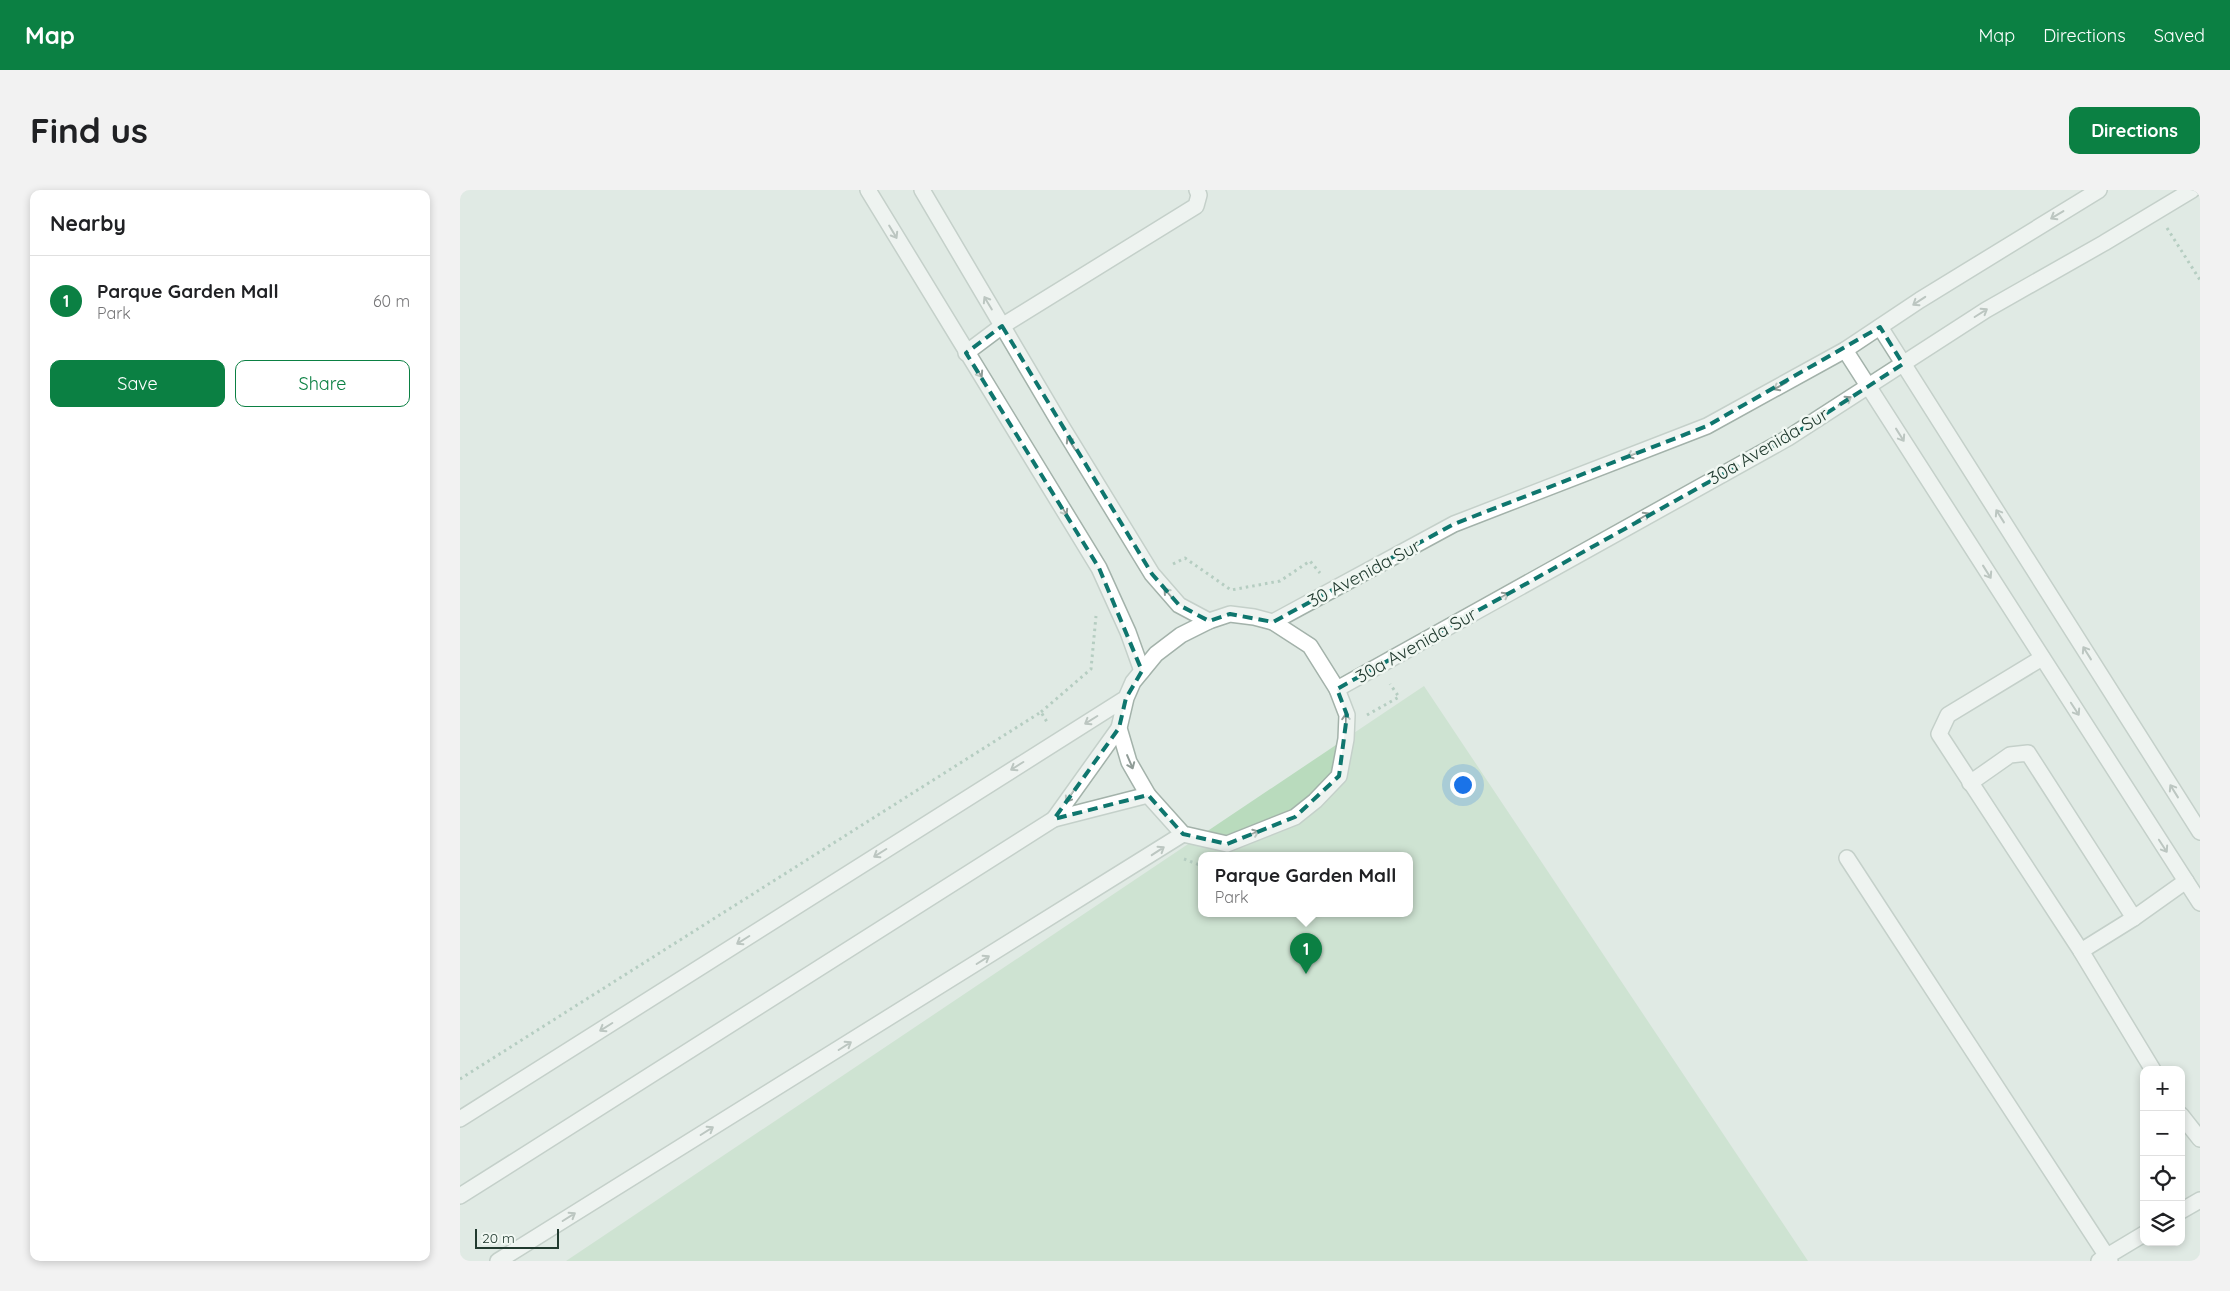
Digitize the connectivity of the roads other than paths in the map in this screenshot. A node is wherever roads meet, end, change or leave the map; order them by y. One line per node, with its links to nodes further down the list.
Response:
1 (868, 190): 9 (street, one-way to 9)
2 (922, 190): 6 (street, one-way to 2)
3 (1197, 190): 6 (street)
4 (2099, 190): 7 (street, one-way to 7)
5 (2192, 190): 10 (street, 30a Avenida Sur, one-way to 5)
6 (1002, 326): 9 (street); 12 (street, one-way to 6)
7 (1880, 327): 8 (street); 10 (street)
8 (1845, 350): 11 (street); 13 (street, 30 Avenida Sur, one-way to 13)
9 (966, 353): 15 (street, one-way to 15)
10 (1903, 364): 11 (street, 30a Avenida Sur); 22 (street, one-way to 10)
11 (1868, 386): 14 (street, one-way to 14); 16 (street, 30a Avenida Sur, one-way to 11)
12 (1208, 621): 13 (street); 15 (street)
13 (1273, 622): 16 (street)
14 (2042, 658): 19 (street); 25 (street, one-way to 25)
15 (1142, 671): 17 (street)
16 (1337, 689): 23 (street, one-way to 16)
17 (1126, 698): 18 (street); 30 (street, one-way to 30)
18 (1120, 728): 20 (street, one-way to 20); 21 (street, one-way to 21)
19 (1970, 783): 27 (street); 28 (street)
20 (1148, 795): 21 (street); 23 (street)
21 (1054, 819): 33 (street)
22 (2200, 832)
23 (1184, 834): 38 (street, one-way to 23)
24 (1847, 858): 37 (street)
25 (2186, 881): 26 (street); 27 (street)
26 (2200, 904)
27 (2134, 918): 28 (street)
28 (2080, 951): 29 (street)
29 (2151, 1066)
30 (460, 1119)
31 (2185, 1120): 32 (street)
32 (2200, 1139)
33 (460, 1196)
34 (2200, 1200): 35 (street)
35 (2185, 1209)
36 (2140, 1237): 37 (street)
37 (2105, 1259)
38 (498, 1261)

